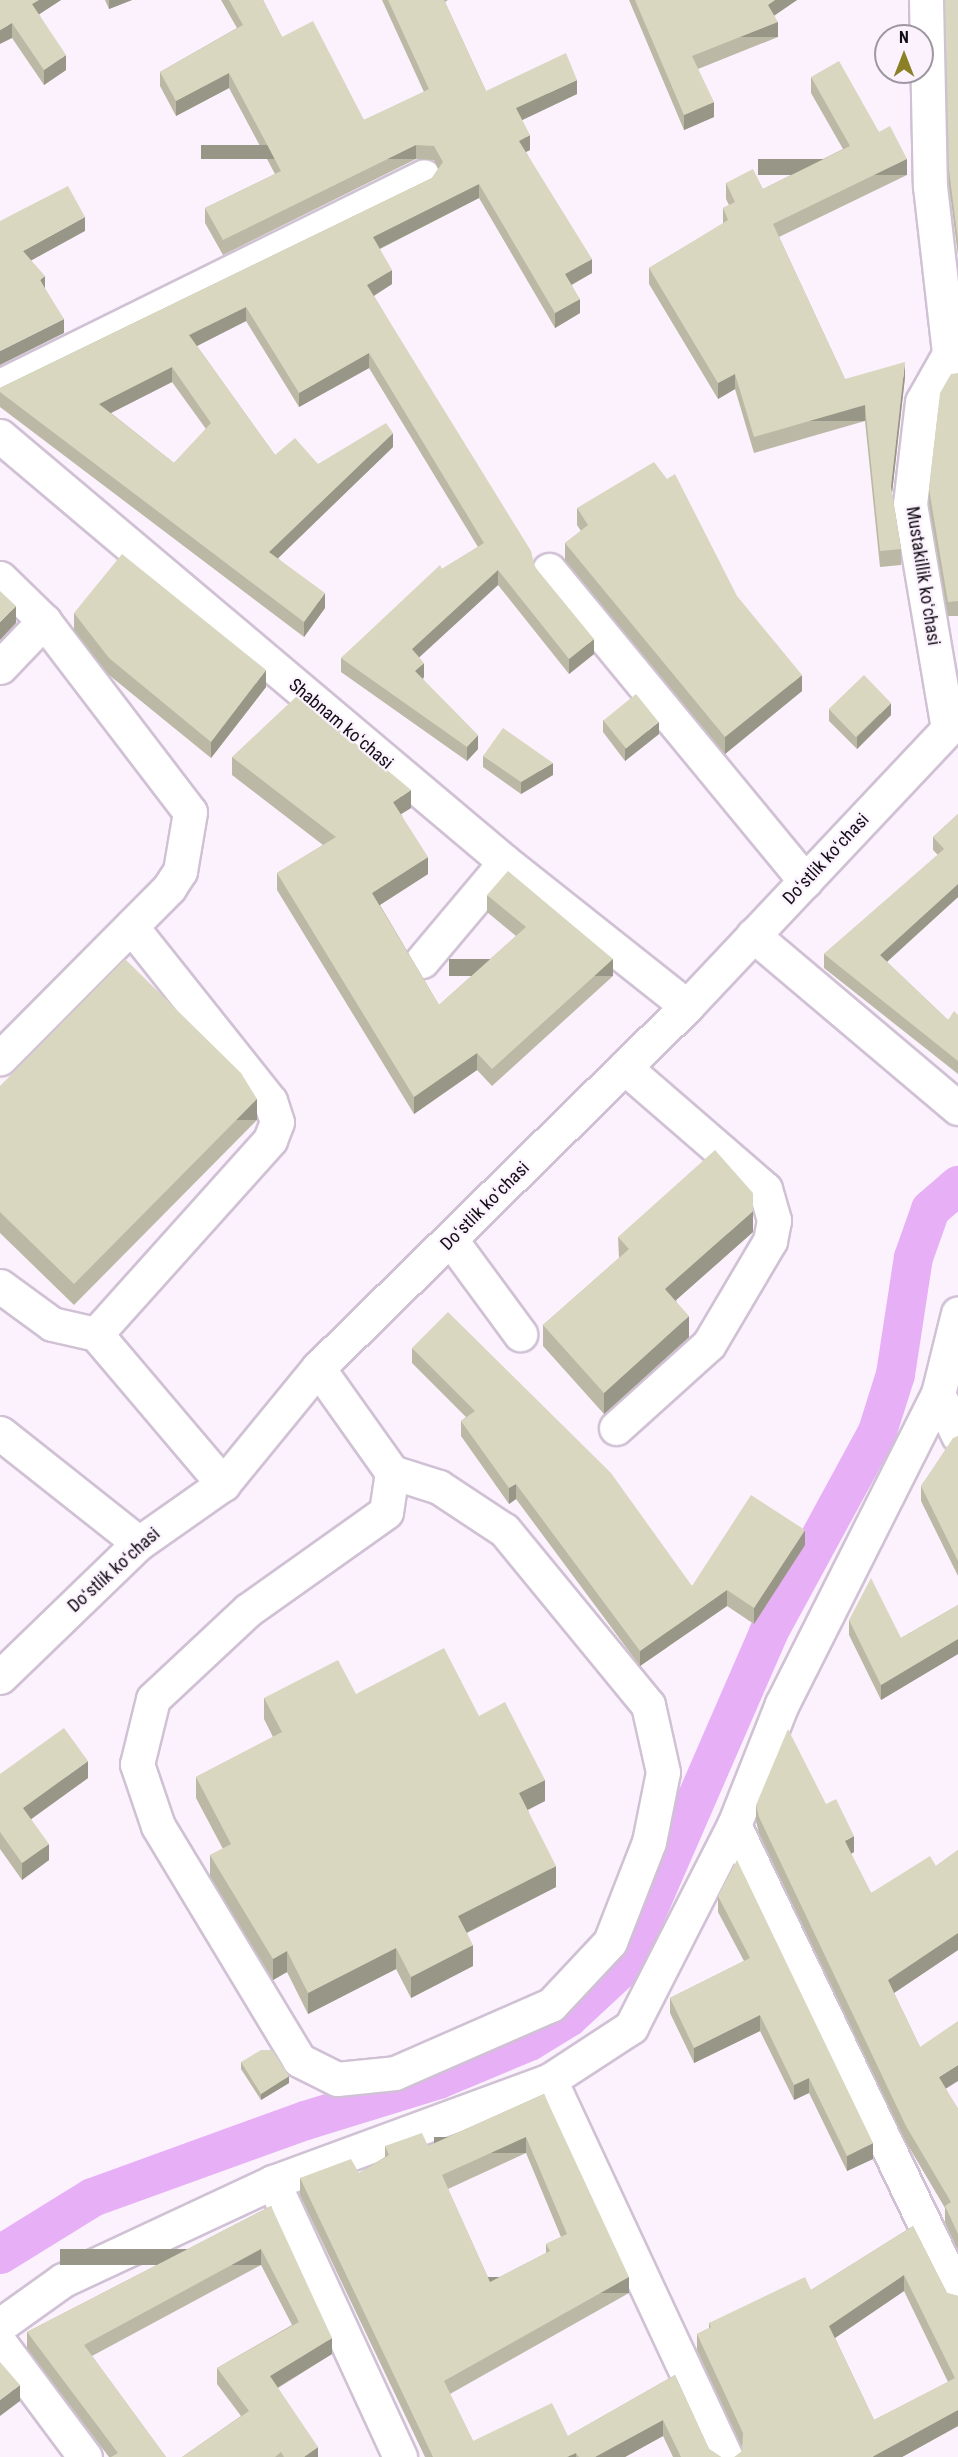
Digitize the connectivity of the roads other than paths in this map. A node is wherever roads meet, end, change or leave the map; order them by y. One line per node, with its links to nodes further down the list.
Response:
1 (926, 0): 9 (street, Mustakillik koʻchasi)
2 (424, 176): 3 (street)
3 (0, 386)
4 (0, 436): 10 (street, Shabnam koʻchasi)
5 (549, 570): 11 (street)
6 (0, 578): 7 (street)
7 (44, 621): 8 (street); 12 (street)
8 (0, 667)
9 (953, 723): 11 (street, Doʻstlik koʻchasi)
10 (505, 862): 14 (street); 15 (street, Shabnam koʻchasi)
11 (805, 881): 13 (street, Doʻstlik koʻchasi)
12 (131, 926): 16 (street); 22 (street)
13 (753, 935): 15 (street, Doʻstlik koʻchasi); 18 (street)
14 (422, 961)
15 (687, 1006): 17 (street, Doʻstlik koʻchasi)
16 (0, 1058)
17 (624, 1067): 19 (street, Doʻstlik koʻchasi); 26 (street)
18 (958, 1108)
19 (451, 1240): 23 (street); 24 (street, Doʻstlik koʻchasi)
20 (0, 1286): 22 (street)
21 (958, 1313): 25 (street)
22 (96, 1334): 30 (street)
23 (520, 1334)
24 (318, 1368): 29 (street); 30 (street, Doʻstlik koʻchasi)
25 (938, 1394): 28 (street); 33 (street)
26 (616, 1428)
27 (0, 1433): 31 (street)
28 (958, 1435)
29 (392, 1472): 29 (street)
30 (223, 1484): 31 (street, Doʻstlik koʻchasi)
31 (139, 1543): 32 (street, Doʻstlik koʻchasi)
32 (0, 1677)
33 (734, 1825): 34 (street); 36 (street)
34 (550, 2080): 35 (street); 41 (street)
35 (273, 2182): 37 (street); 40 (street)
36 (958, 2294)
37 (0, 2325)
38 (0, 2343): 39 (street)
39 (85, 2457)
40 (400, 2457)
41 (726, 2457)

